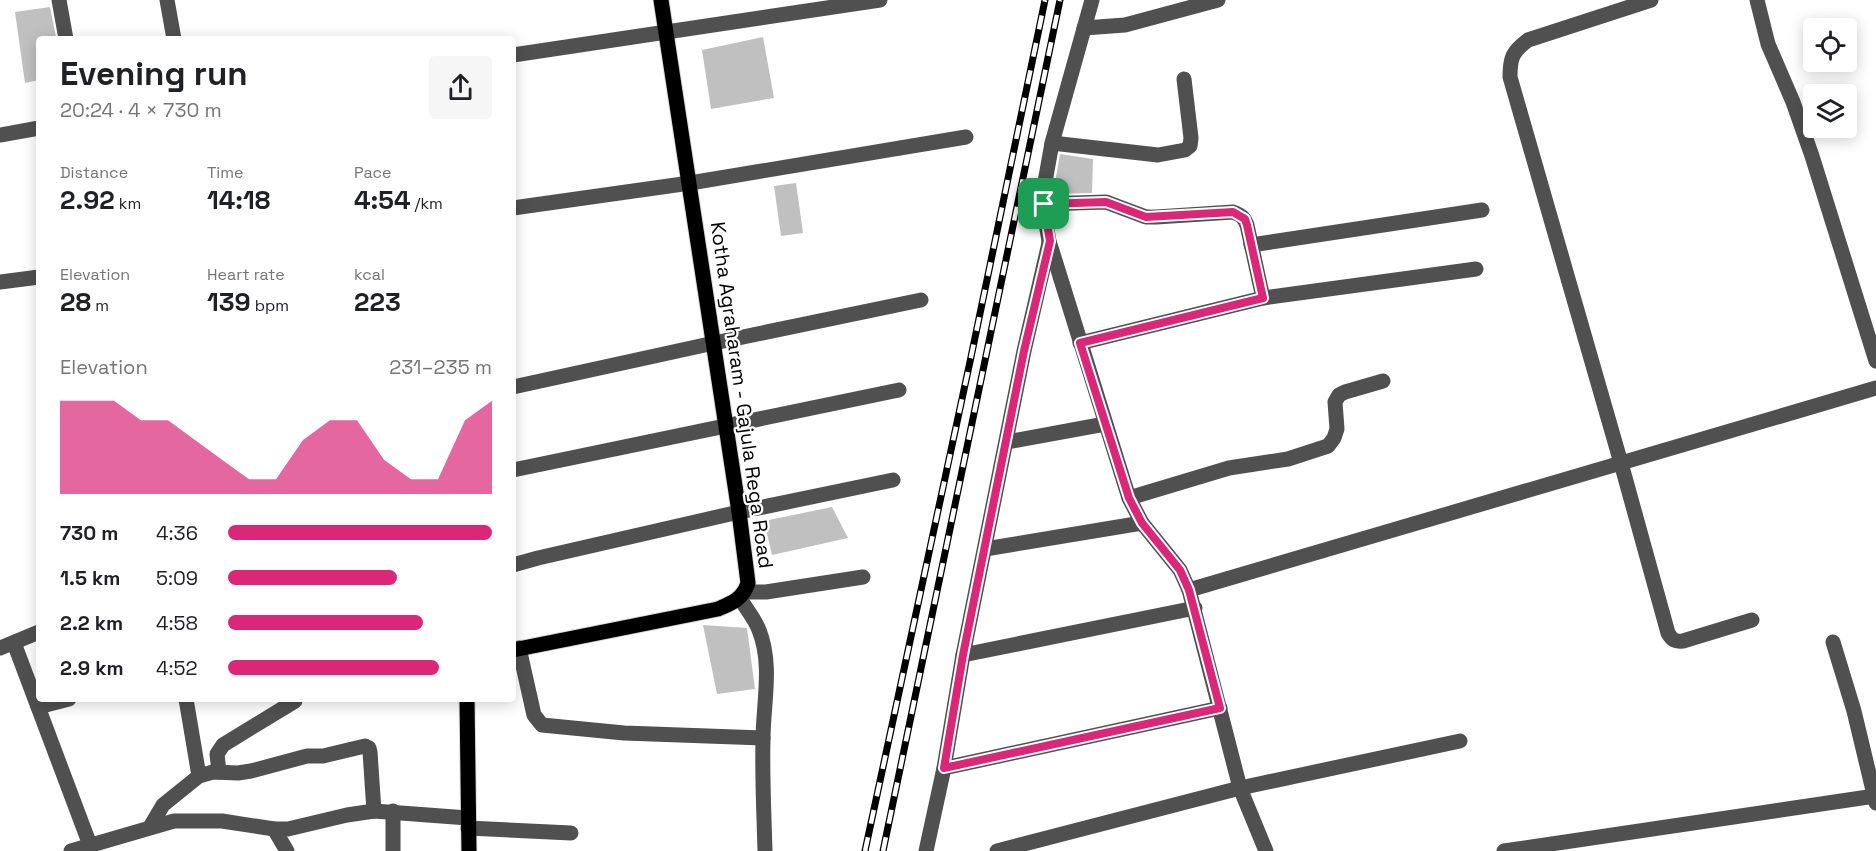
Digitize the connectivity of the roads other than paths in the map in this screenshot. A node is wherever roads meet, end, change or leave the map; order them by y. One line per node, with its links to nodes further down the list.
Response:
1 (59, 0): 11 (street)
2 (167, 0): 12 (street)
3 (661, 0): 10 (main road, Kotha Agraharam - Gajula Rega Road)
4 (880, 0): 10 (street)
5 (1092, 0): 9 (street)
6 (1218, 0): 9 (street)
7 (1651, 0): 40 (street)
8 (1757, 0): 32 (street)
9 (1084, 28): 18 (street)
10 (667, 32): 13 (street); 19 (main road, Kotha Agraharam - Gajula Rega Road)
11 (65, 36)
12 (173, 36)
13 (516, 55)
14 (1184, 79): 18 (street)
15 (36, 129): 16 (street)
16 (0, 135)
17 (966, 137): 19 (street)
18 (1052, 143): 20 (street)
19 (690, 183): 21 (street); 30 (main road, Kotha Agraharam - Gajula Rega Road)
20 (1044, 204): 23 (street); 24 (street)
21 (516, 208)
22 (1482, 210): 24 (street)
23 (1050, 241): 31 (street); 39 (street)
24 (1251, 245): 28 (street)
25 (1476, 269): 28 (street)
26 (36, 277): 27 (street)
27 (0, 282)
28 (1263, 298): 31 (street)
29 (921, 300): 30 (street)
30 (714, 343): 34 (street); 38 (main road, Kotha Agraharam - Gajula Rega Road)
31 (1080, 343): 37 (street)
32 (1876, 361)
33 (1383, 381): 43 (street)
34 (516, 386)
35 (1876, 388): 40 (street)
36 (899, 390): 38 (street)
37 (1105, 424): 39 (street); 43 (street)
38 (726, 425): 41 (street); 44 (main road, Kotha Agraharam - Gajula Rega Road)
39 (1007, 442): 46 (street)
40 (1621, 463): 49 (street); 52 (street)
41 (516, 469)
42 (893, 480): 44 (street)
43 (1129, 498): 45 (street)
44 (740, 512): 47 (street); 50 (main road, Kotha Agraharam - Gajula Rega Road)
45 (1142, 523): 46 (street); 49 (street)
46 (985, 549): 57 (street)
47 (516, 564)
48 (863, 577): 50 (street)
49 (1189, 590): 51 (street)
50 (743, 595): 56 (main road); 64 (street)
51 (1195, 608): 57 (street); 63 (street)
52 (1752, 620)
53 (36, 633): 55 (street)
54 (1833, 642): 70 (street)
55 (7, 646): 62 (street)
56 (516, 649): 64 (street)
57 (963, 655): 66 (street)
58 (56, 702): 62 (street)
59 (187, 702): 68 (street)
60 (293, 702): 67 (street)
61 (467, 702): 73 (main road)
62 (38, 706): 77 (street)
63 (1220, 708): 66 (street); 69 (street)
64 (763, 738): 82 (street)
65 (1460, 741): 69 (street)
66 (944, 768): 83 (street)
67 (219, 772): 68 (street); 71 (street)
68 (199, 776): 74 (street)
69 (1240, 788): 84 (street); 85 (street)
70 (1875, 799): 86 (street)
71 (374, 811): 72 (street); 75 (street)
72 (393, 811): 73 (street); 80 (street)
73 (468, 823): 76 (street); 81 (main road)
74 (150, 827): 75 (street); 77 (street)
75 (274, 829): 78 (street)
76 (571, 833)
77 (90, 845): 79 (street)
78 (283, 850)
79 (71, 851)
80 (393, 851)
81 (469, 851)
82 (765, 851)
83 (926, 851)
84 (997, 851)
85 (1266, 851)
86 (1504, 851)

